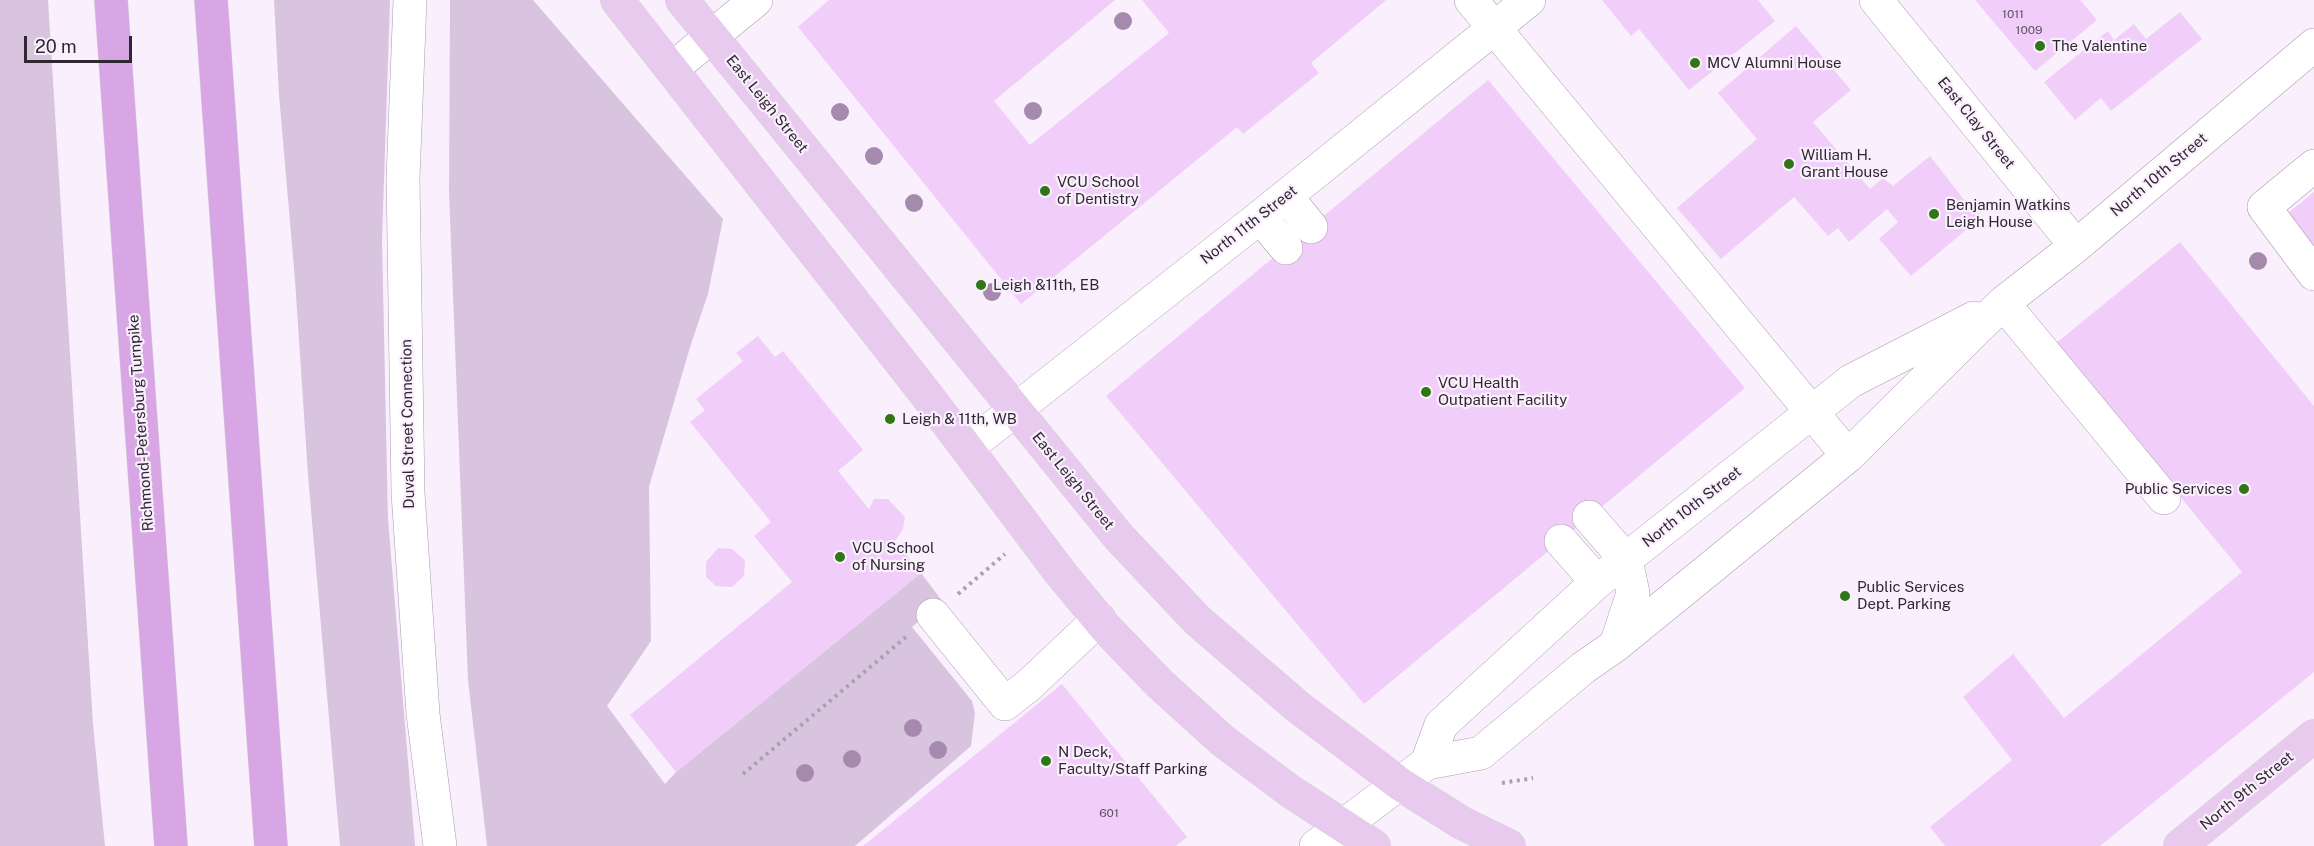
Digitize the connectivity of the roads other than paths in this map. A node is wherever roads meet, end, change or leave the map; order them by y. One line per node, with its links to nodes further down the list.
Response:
1 (111, 0): 38 (highway, Richmond-Petersburg Turnpike)
2 (212, 0): 39 (highway)
3 (410, 0): 40 (street, Duval Street Connection)
4 (617, 0): 13 (main road)
5 (682, 0): 11 (main road, East Leigh Street)
6 (756, 0): 11 (street)
7 (1471, 0): 10 (street)
8 (1529, 0): 10 (street, North 11th Street)
9 (1876, 0): 18 (street, East Clay Street)
10 (1494, 29): 15 (street, North 11th Street); 23 (street)
11 (712, 36): 13 (street); 22 (main road, East Leigh Street)
12 (2314, 45): 18 (street, North 10th Street)
13 (673, 68): 24 (main road)
14 (2314, 165): 20 (street)
15 (1286, 196): 16 (street, North 11th Street); 17 (street)
16 (1260, 217): 19 (street); 22 (street, North 11th Street)
17 (1311, 227)
18 (2076, 246): 21 (street, North 10th Street)
19 (1286, 248)
20 (2314, 274)
21 (2002, 303): 23 (street, North 10th Street); 25 (street, North 10th Street); 26 (street)
22 (1015, 410): 24 (street, North 11th Street); 36 (main road, East Leigh Street)
23 (1812, 412): 25 (street); 29 (street, North 10th Street)
24 (967, 448): 32 (main road)
25 (1848, 456): 33 (street, North 10th Street)
26 (2164, 498)
27 (1589, 518): 29 (street)
28 (1561, 541): 30 (street)
29 (1626, 560): 30 (street, North 10th Street); 33 (street)
30 (1597, 582): 35 (street, North 10th Street)
31 (933, 615): 32 (street)
32 (1099, 619): 37 (main road)
33 (1616, 645): 35 (street, North 10th Street)
34 (2314, 736): 44 (main road, North 9th Street)
35 (1427, 763): 36 (street, North 10th Street)
36 (1400, 784): 37 (street, North 10th Street); 43 (main road, East Leigh Street)
37 (1344, 827): 41 (street, North 10th Street); 42 (main road)
38 (171, 846)
39 (272, 846)
40 (440, 846)
41 (1316, 846)
42 (1374, 846)
43 (1509, 846)
44 (2180, 846)

